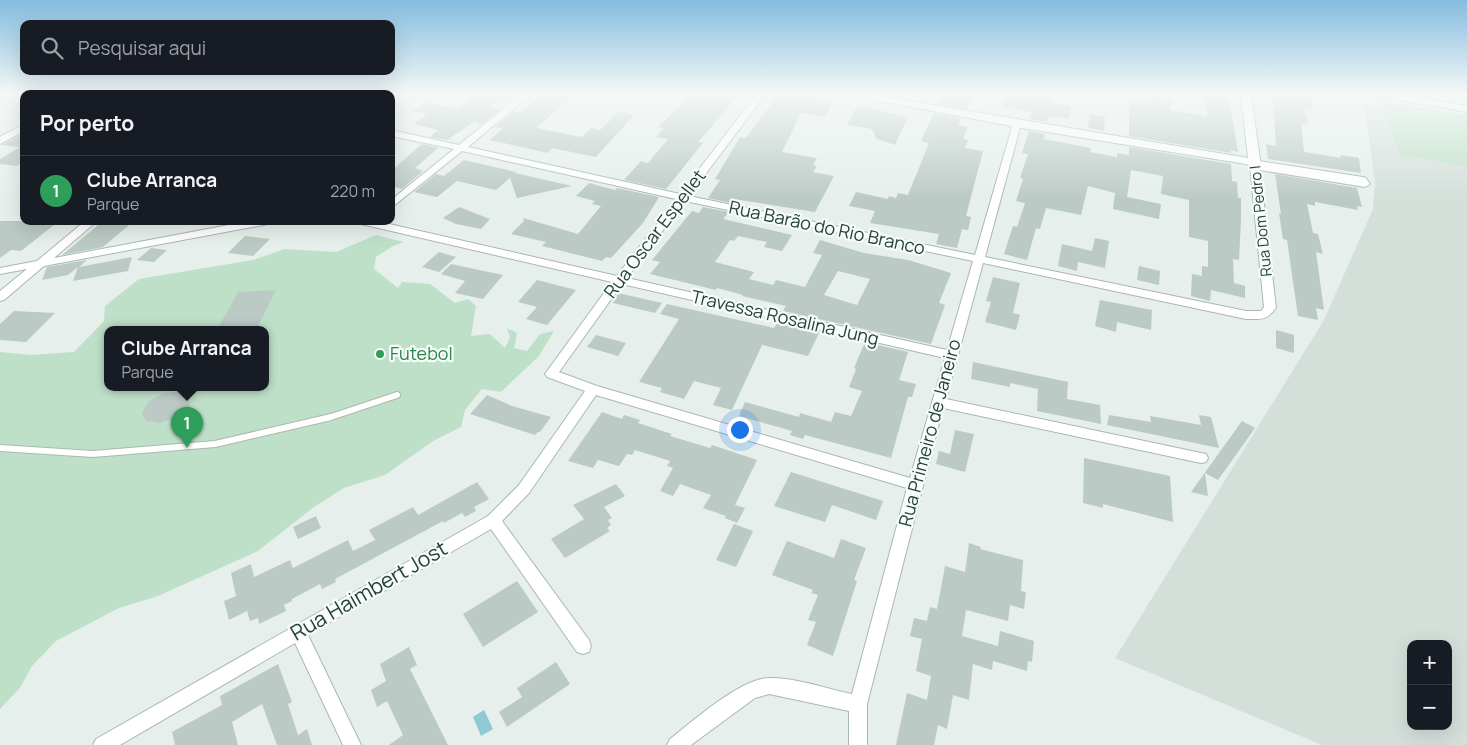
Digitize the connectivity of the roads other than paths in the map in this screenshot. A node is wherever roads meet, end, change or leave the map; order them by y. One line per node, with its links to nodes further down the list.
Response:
1 (19, 130): 8 (street)
2 (484, 130): 9 (street)
3 (734, 130): 12 (street, Rua Oscar Espellet)
4 (1015, 130): 17 (street, Rua Primeiro de Janeiro)
5 (1052, 130): 10 (street)
6 (1251, 130): 10 (street, Rua Dom Pedro I)
7 (395, 134): 9 (street, Rua Barão do Rio Branco)
8 (0, 141)
9 (462, 148): 12 (street, Rua Barão do Rio Branco); 13 (street)
10 (1255, 164): 11 (street); 22 (street, Rua Dom Pedro I)
11 (1302, 172): 11 (street)
12 (682, 197): 17 (street, Rua Barão do Rio Branco); 20 (street, Rua Oscar Espellet)
13 (395, 202)
14 (87, 225): 18 (street)
15 (246, 225): 18 (street)
16 (380, 225): 20 (street, Travessa Rosalina Jung)
17 (980, 260): 22 (street, Rua Barão do Rio Branco); 23 (street, Rua Primeiro de Janeiro)
18 (39, 263): 19 (street); 21 (street)
19 (0, 271)
20 (619, 280): 23 (street, Travessa Rosalina Jung); 24 (street, Rua Oscar Espellet)
21 (0, 297)
22 (1264, 315)
23 (951, 355): 26 (street, Rua Primeiro de Janeiro)
24 (593, 389): 29 (street); 30 (street, Rua Haimbert Jost)
25 (397, 394): 27 (lane)
26 (938, 402): 28 (street); 29 (street, Rua Primeiro de Janeiro)
27 (0, 448)
28 (1201, 458)
29 (915, 484): 33 (street, Rua Primeiro de Janeiro)
30 (493, 520): 31 (street, Rua Haimbert Jost); 32 (street)
31 (298, 632): 34 (street, Rua Haimbert Jost); 35 (street)
32 (583, 646)
33 (858, 704): 36 (street); 37 (street, Rua Primeiro de Janeiro)
34 (102, 745)
35 (352, 745)
36 (676, 745)
37 (858, 745)

